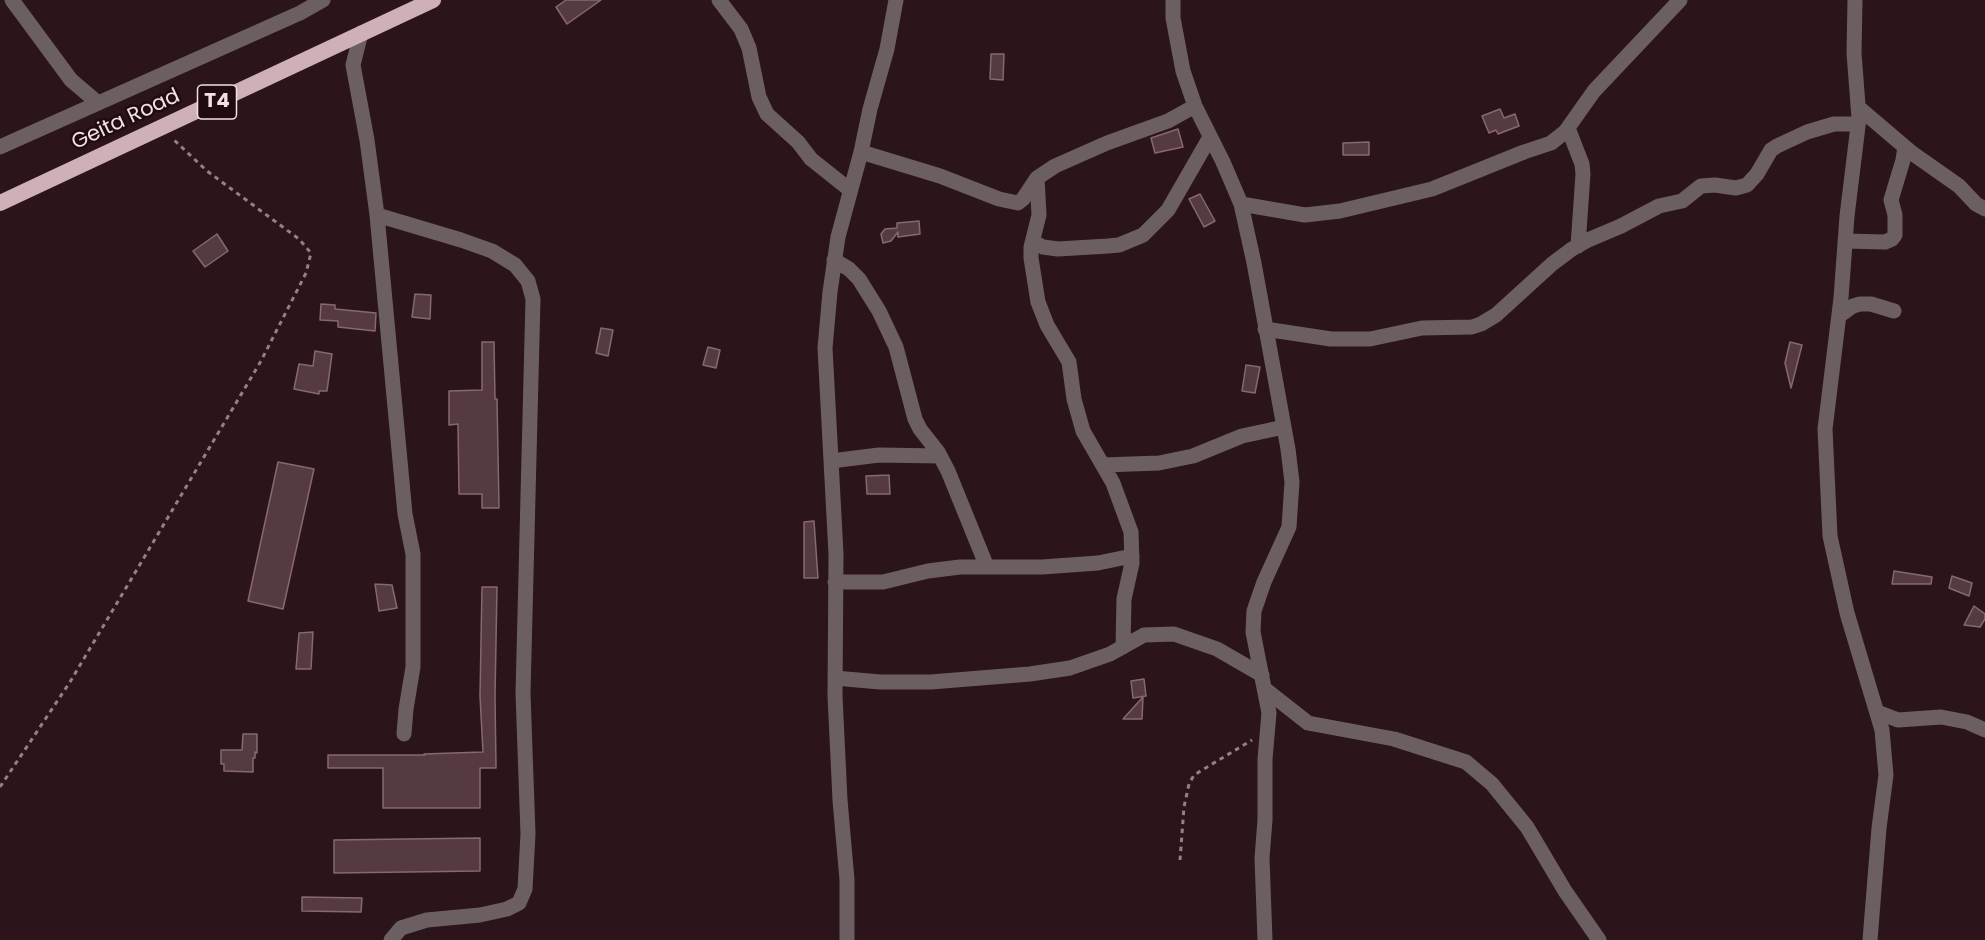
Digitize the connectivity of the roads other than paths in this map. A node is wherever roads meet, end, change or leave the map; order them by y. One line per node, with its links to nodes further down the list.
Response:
1 (324, 0): 10 (street)
2 (433, 0): 9 (highway, Geita Road / T4)
3 (719, 0): 20 (street)
4 (896, 0): 18 (street)
5 (1173, 0): 11 (street)
6 (1680, 0): 14 (street)
7 (1856, 0): 12 (street)
8 (18, 4): 10 (street)
9 (361, 33): 21 (highway, Geita Road / T4); 24 (street)
10 (98, 103): 16 (street)
11 (1195, 106): 15 (street); 19 (street)
12 (1858, 107): 13 (street); 17 (street)
13 (1858, 124): 25 (street); 27 (street)
14 (1568, 128): 22 (street); 27 (street)
15 (1210, 137): 22 (street); 26 (street)
16 (0, 147)
17 (1905, 147): 23 (street); 25 (street)
18 (861, 152): 19 (street); 20 (street)
19 (1037, 178): 26 (street)
20 (850, 190): 28 (street)
21 (0, 203)
22 (1241, 204): 31 (street)
23 (1985, 209)
24 (377, 215): 45 (street); 46 (street)
25 (1845, 241): 30 (street)
26 (1033, 242): 35 (street)
27 (1578, 246): 31 (street)
28 (834, 260): 33 (street); 34 (street)
29 (1894, 311): 30 (street)
30 (1839, 316): 43 (street)
31 (1265, 329): 32 (street)
32 (1284, 427): 35 (street); 40 (street)
33 (940, 456): 34 (street); 37 (street)
34 (831, 461): 38 (street)
35 (1103, 465): 36 (street)
36 (1132, 556): 37 (street); 39 (street)
37 (987, 567): 38 (street)
38 (835, 582): 41 (street)
39 (1123, 647): 40 (street); 41 (street)
40 (1262, 675): 42 (street)
41 (835, 678): 47 (street)
42 (1266, 690): 48 (street); 49 (street)
43 (1877, 712): 44 (street); 50 (street)
44 (1985, 730)
45 (404, 734)
46 (391, 940)
47 (847, 940)
48 (1265, 940)
49 (1599, 940)
50 (1870, 940)

